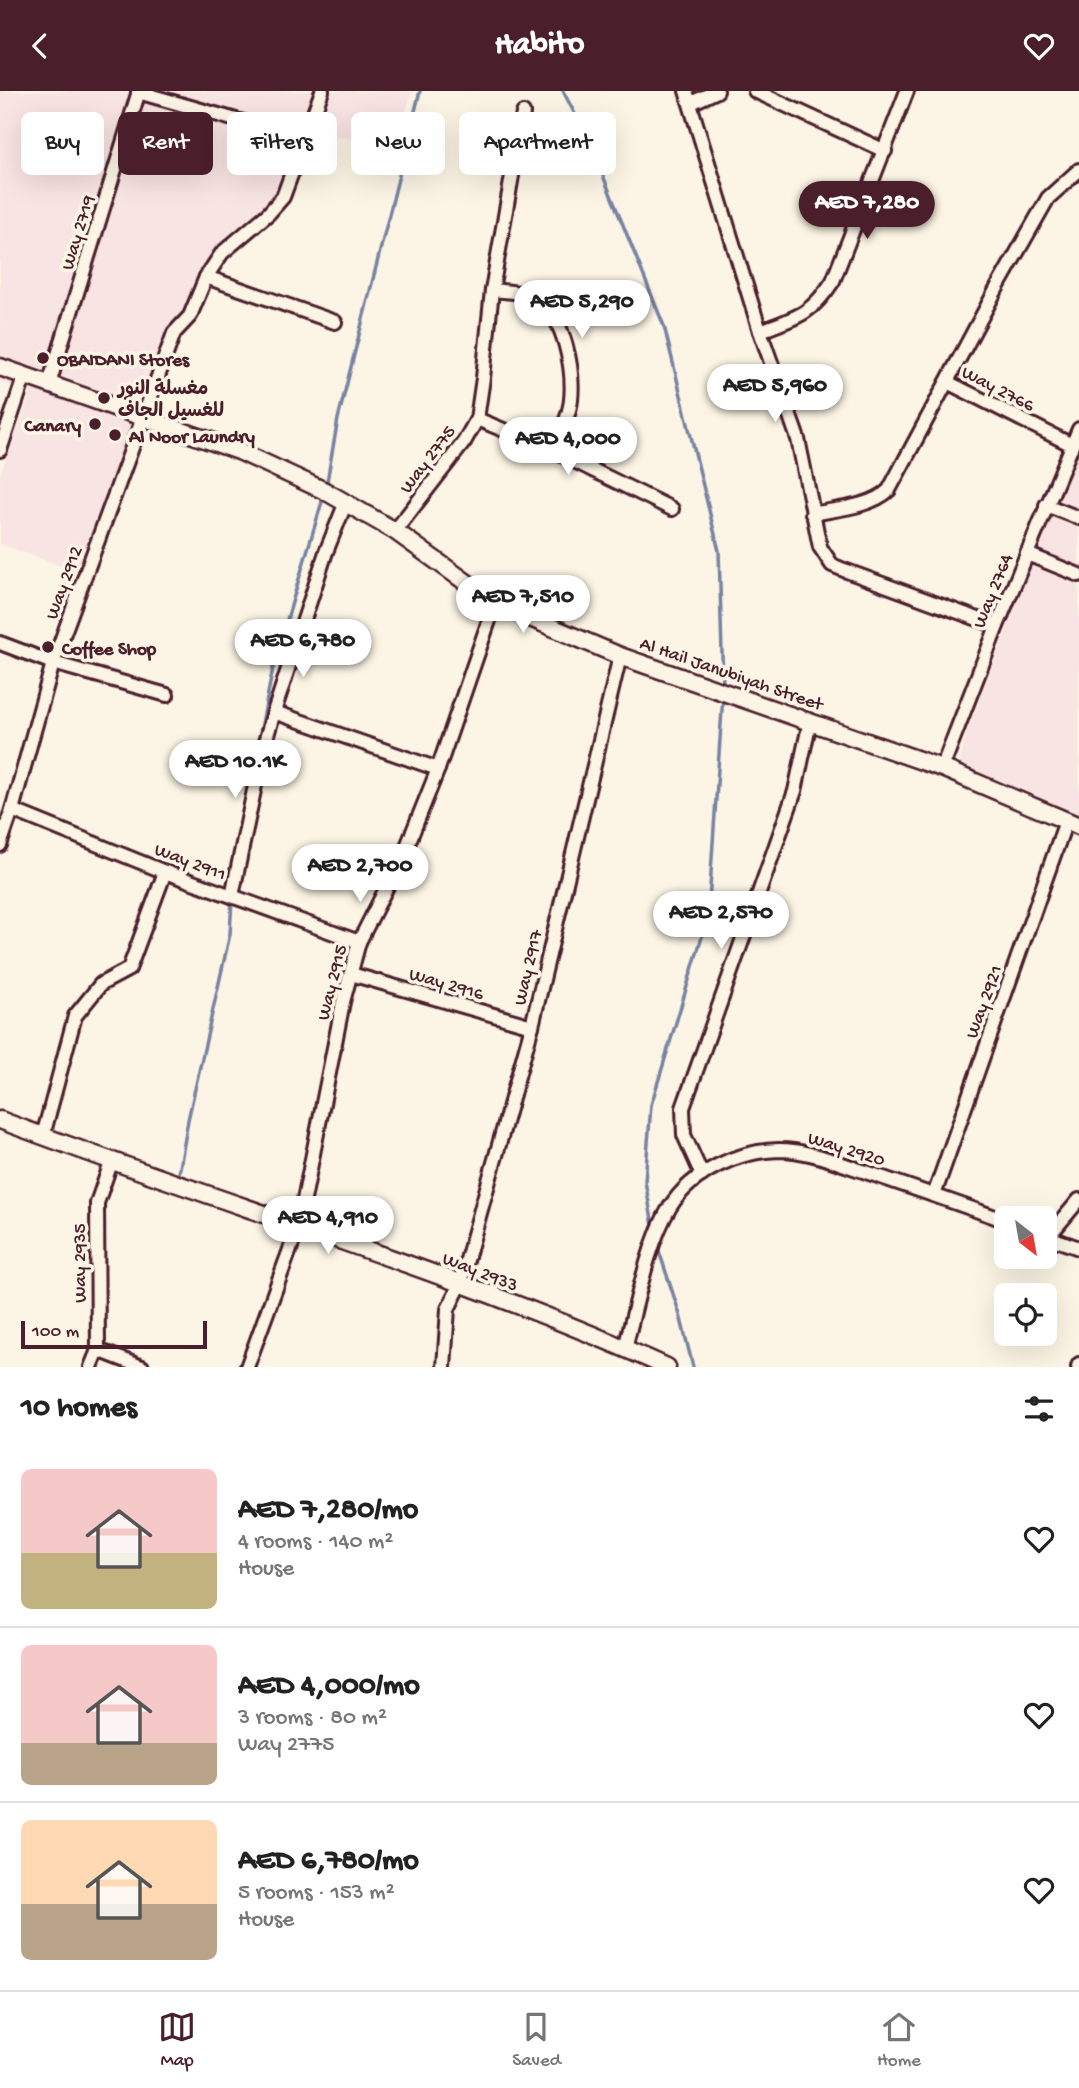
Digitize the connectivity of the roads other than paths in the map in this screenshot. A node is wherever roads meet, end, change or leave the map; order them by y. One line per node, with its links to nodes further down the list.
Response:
1 (139, 91): 8 (street); 20 (street, Way 2719)
2 (322, 91): 7 (street, Way 2912)
3 (717, 91): 6 (street)
4 (755, 91): 9 (street)
5 (907, 91): 9 (street)
6 (689, 97): 16 (street)
7 (314, 112)
8 (227, 117)
9 (885, 151): 16 (street)
10 (1079, 170): 19 (street)
11 (291, 175): 13 (street, Way 2912)
12 (512, 175): 14 (street, Way 2775)
13 (206, 277): 15 (street); 21 (street, Way 2912)
14 (492, 290): 22 (street, Way 2775); 26 (street)
15 (335, 322)
16 (760, 331): 30 (street)
17 (0, 367): 18 (street, Al Hail Janubiyah Street)
18 (25, 375): 20 (street, Al Hail Janubiyah Street); 25 (street)
19 (947, 382): 24 (street, Way 2766); 30 (street)
20 (49, 384): 21 (street, Al Hail Janubiyah Street)
21 (142, 415): 27 (street, Al Hail Janubiyah Street); 39 (street, Way 2912)
22 (477, 419): 26 (street); 32 (street, Way 2775)
23 (1079, 429): 24 (street, Way 2764)
24 (1072, 445): 28 (street, Way 2764)
25 (0, 450)
26 (554, 451): 29 (street)
27 (346, 502): 32 (street, Al Hail Janubiyah Street); 41 (street)
28 (1046, 505): 31 (street); 33 (street, Way 2764)
29 (672, 509)
30 (812, 514): 36 (street)
31 (1079, 518)
32 (395, 531): 35 (street, Al Hail Janubiyah Street)
33 (1027, 554): 34 (street); 36 (street, Way 2764)
34 (1079, 575)
35 (495, 603): 38 (street, Al Hail Janubiyah Street); 44 (street, Way 2915)
36 (997, 626): 43 (street, Way 2764)
37 (0, 643): 39 (street)
38 (620, 656): 42 (street, Al Hail Janubiyah Street); 52 (street, Way 2917)
39 (54, 663): 40 (street); 45 (street, Way 2912)
40 (167, 695)
41 (274, 712): 44 (street); 49 (street)
42 (810, 722): 43 (street, Al Hail Janubiyah Street); 56 (street)
43 (942, 768): 46 (street, Al Hail Janubiyah Street)
44 (438, 769): 50 (street, Way 2915)
45 (12, 810): 47 (street, Way 2912); 48 (street, Way 2911)
46 (1072, 823): 57 (street, Way 2921)
47 (0, 845)
48 (165, 871): 49 (street, Way 2911); 54 (street)
49 (232, 896): 50 (street, Way 2911)
50 (359, 942): 51 (street, Way 2915)
51 (351, 974): 52 (street, Way 2916); 61 (street, Way 2915)
52 (532, 1026): 64 (street, Way 2917)
53 (0, 1120): 54 (street, Way 2933)
54 (43, 1136): 55 (street, Way 2933)
55 (112, 1160): 61 (street, Way 2933); 66 (street, Way 2935)
56 (702, 1175): 57 (street, Way 2920); 65 (street, Way 2920)
57 (934, 1195): 59 (street, Way 2920)
58 (1079, 1200): 60 (street)
59 (994, 1217)
60 (1057, 1224)
61 (299, 1226): 64 (street, Way 2933); 69 (street, Way 2915)
62 (1057, 1240): 63 (street)
63 (1079, 1248)
64 (460, 1285): 65 (street, Way 2933); 70 (street, Way 2917)
65 (625, 1348): 71 (street, Way 2933)
66 (98, 1350): 67 (street, Way 2935); 68 (street)
67 (91, 1367)
68 (142, 1367)
69 (247, 1367)
70 (444, 1367)
71 (667, 1367)

